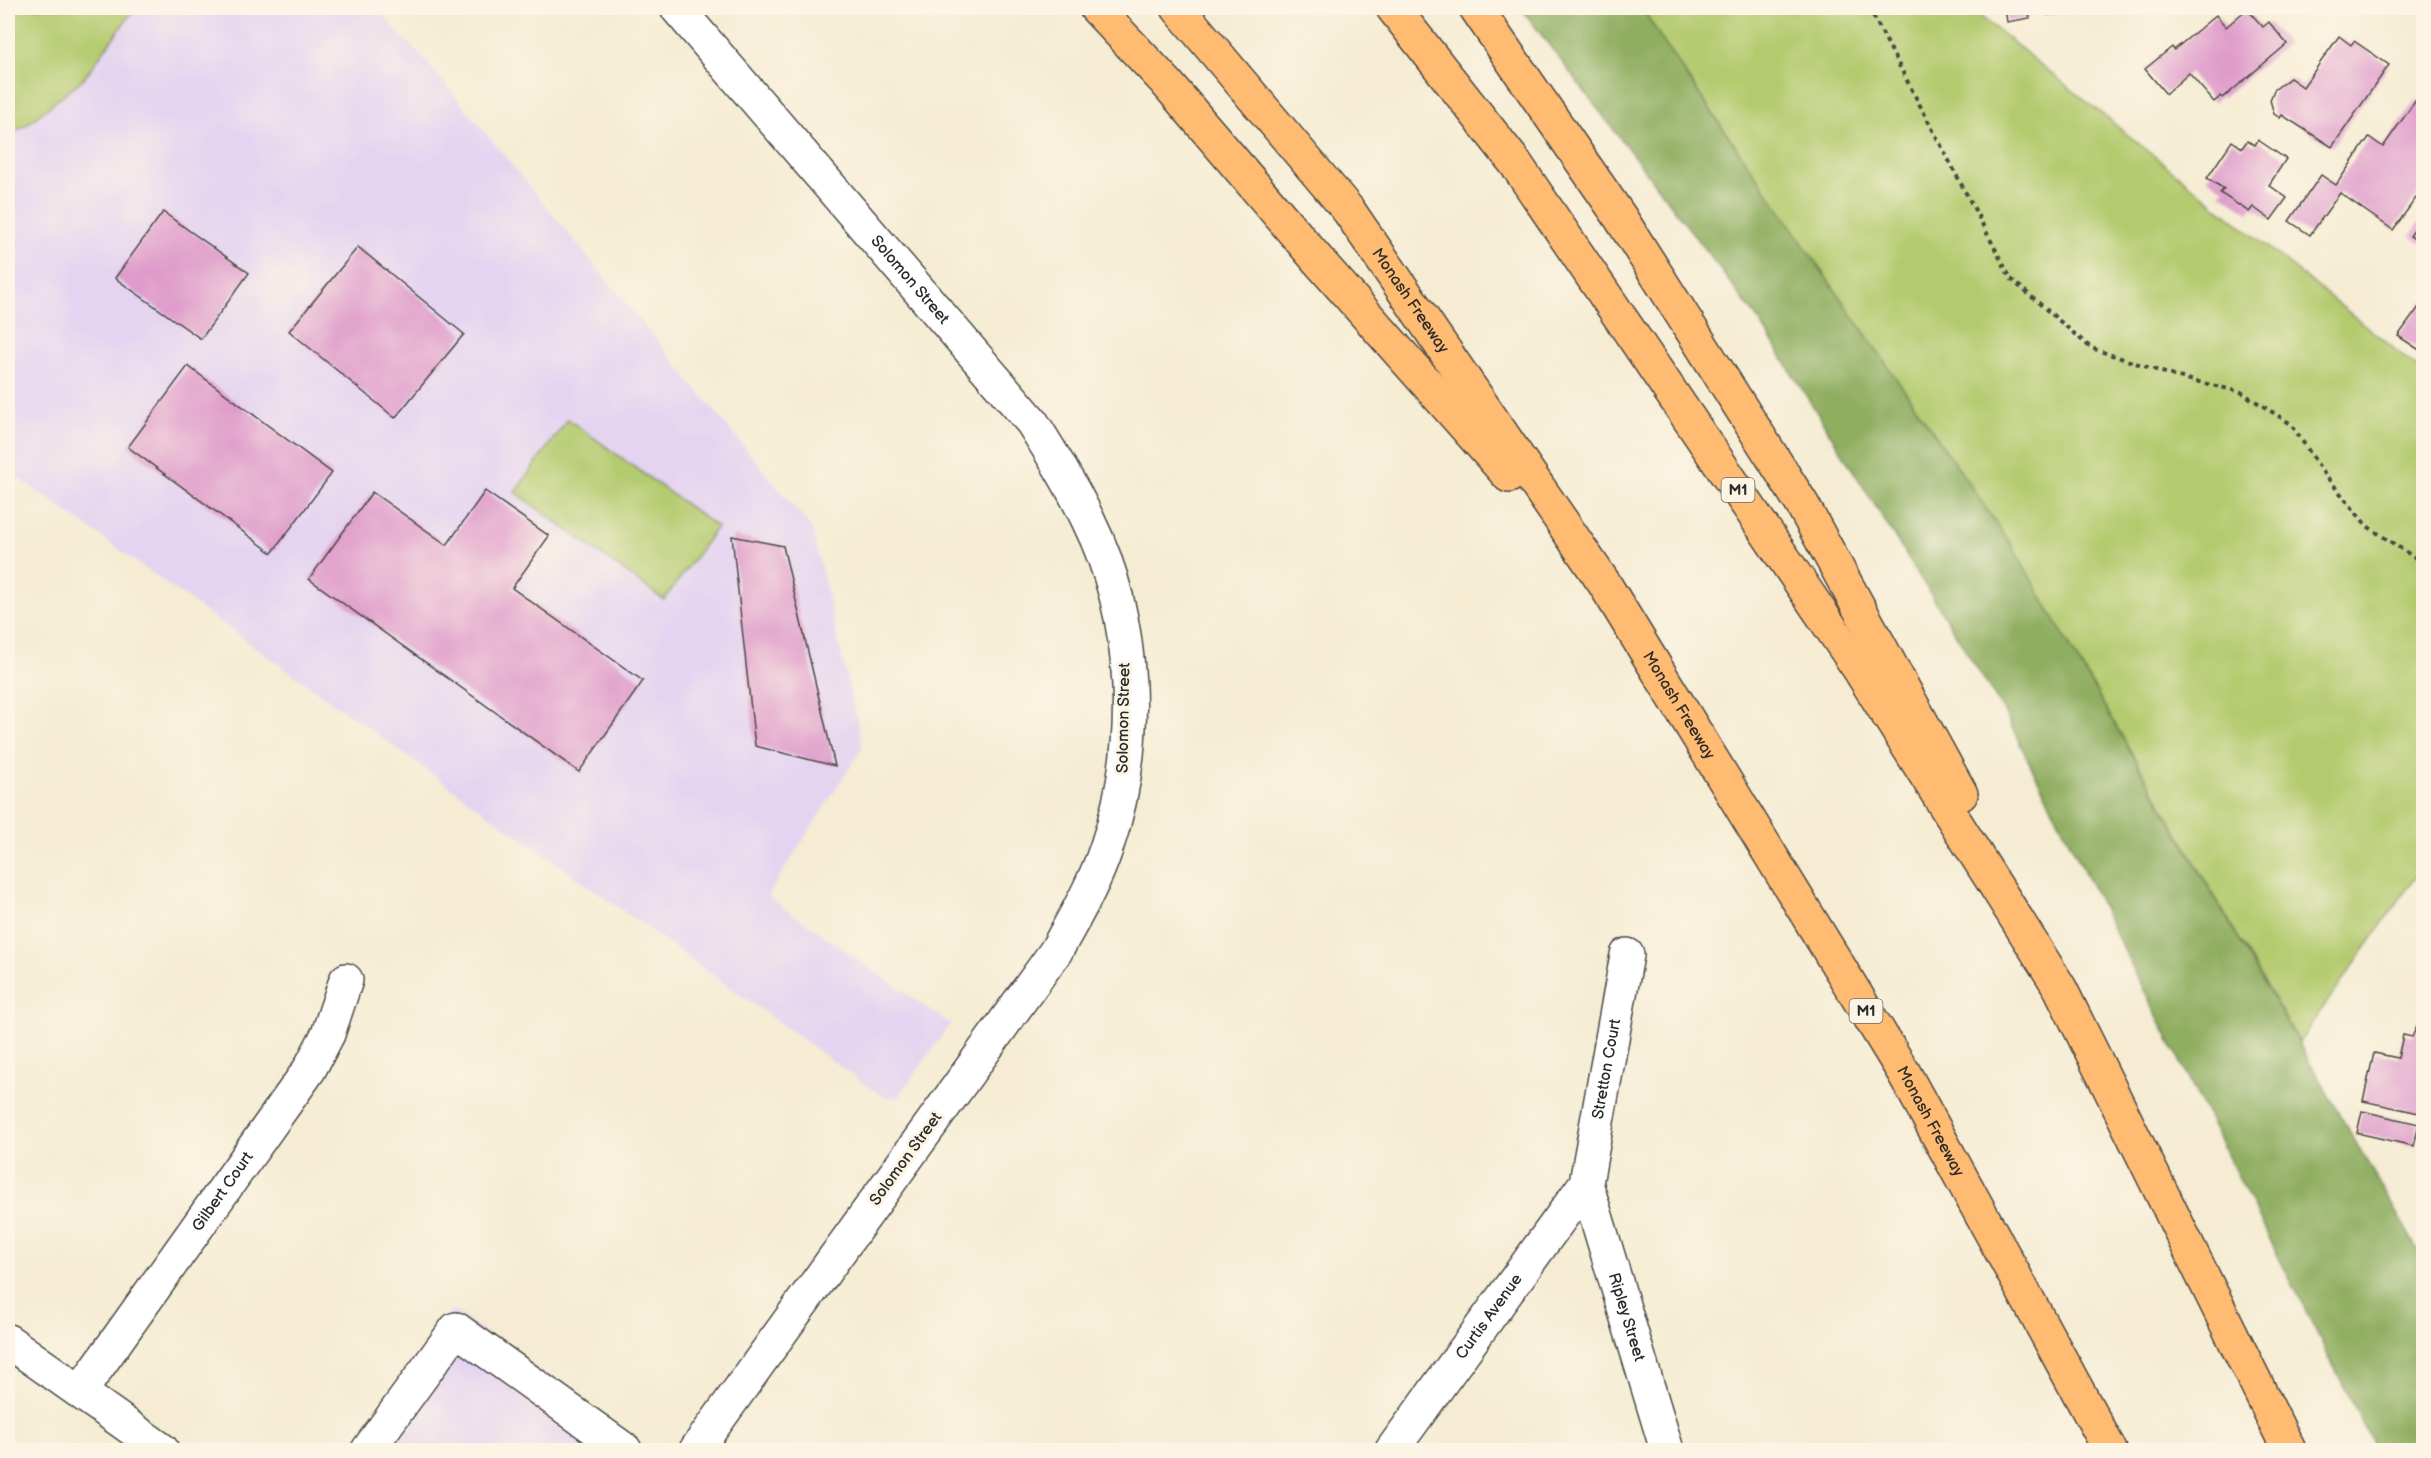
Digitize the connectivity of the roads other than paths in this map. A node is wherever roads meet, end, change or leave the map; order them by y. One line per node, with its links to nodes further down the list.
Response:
1 (676, 8): 16 (street, Solomon Street)
2 (1096, 8): 6 (highway)
3 (1178, 8): 6 (highway, Monash Freeway / M1)
4 (1393, 8): 9 (highway, M1)
5 (1476, 8): 9 (highway)
6 (1604, 583): 19 (highway, Monash Freeway / M1)
7 (1627, 955): 10 (street, Stretton Court)
8 (346, 980): 12 (street, Gilbert Court)
9 (2060, 988): 20 (highway, M1)
10 (1586, 1183): 17 (street, Curtis Avenue); 18 (street, Ripley Street)
11 (8, 1341): 12 (street)
12 (80, 1392): 13 (street)
13 (162, 1450)
14 (368, 1450): 15 (street)
15 (625, 1450)
16 (696, 1450)
17 (1392, 1450)
18 (1667, 1450)
19 (2110, 1450)
20 (2289, 1450)

